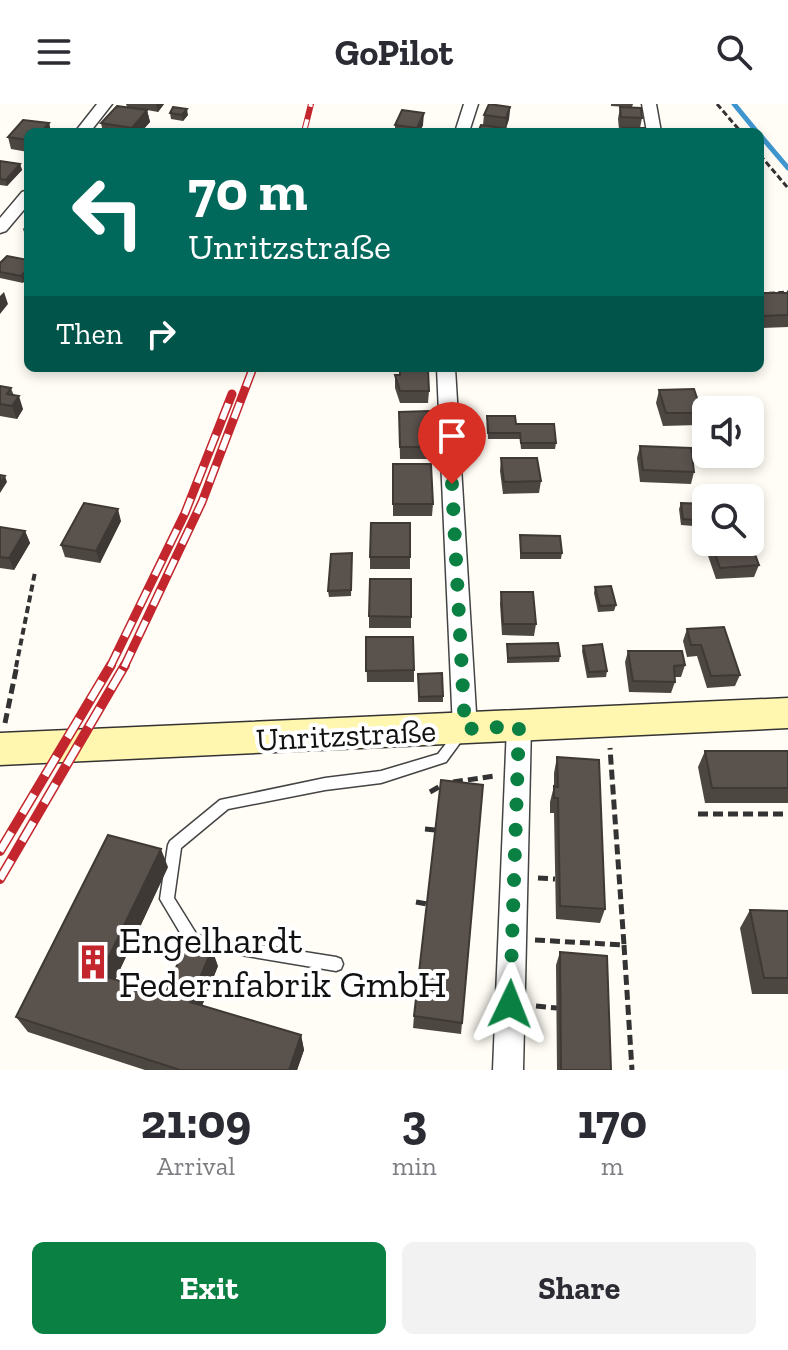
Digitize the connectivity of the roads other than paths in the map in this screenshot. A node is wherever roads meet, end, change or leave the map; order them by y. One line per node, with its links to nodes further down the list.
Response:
1 (105, 104): 4 (street)
2 (471, 104): 5 (street)
3 (649, 104): 6 (street)
4 (85, 128)
5 (463, 128)
6 (653, 128)
7 (24, 203): 8 (street)
8 (0, 228)
9 (446, 372): 12 (street)
10 (788, 713): 11 (street, Unritzstraße)
11 (519, 726): 12 (street, Unritzstraße); 15 (street)
12 (465, 729): 13 (street, Unritzstraße); 14 (lane)
13 (0, 749)
14 (336, 964)
15 (508, 1070)

